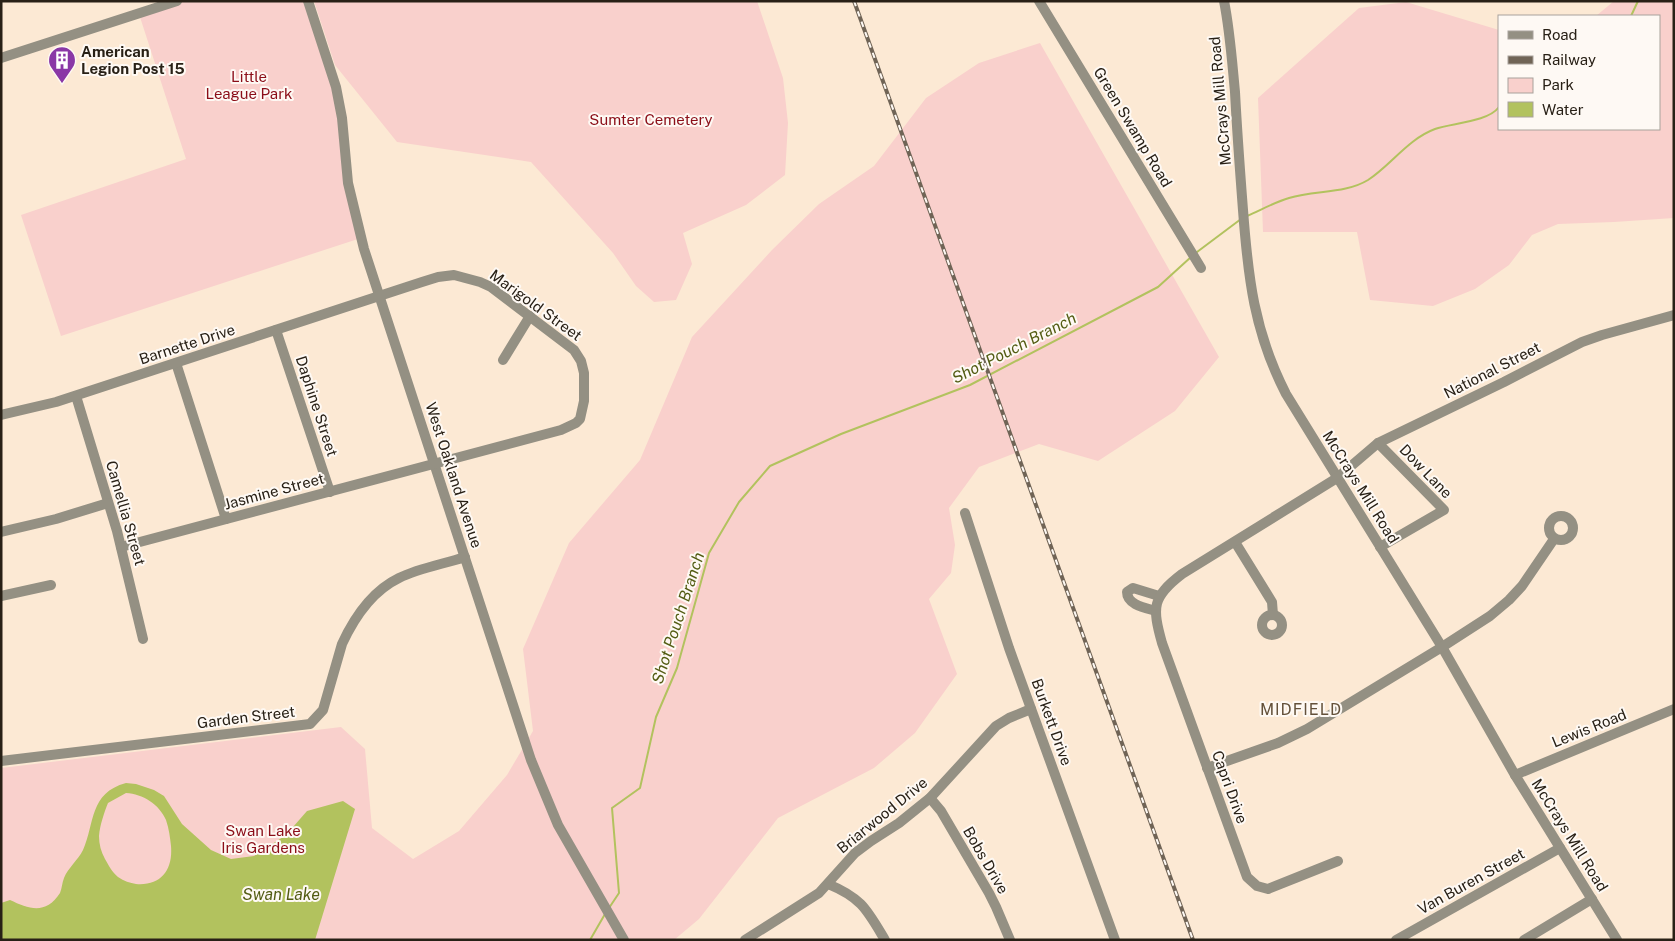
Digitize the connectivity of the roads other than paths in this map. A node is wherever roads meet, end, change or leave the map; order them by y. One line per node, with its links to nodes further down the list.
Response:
1 (177, 1): 5 (street)
2 (308, 1): 7 (street, West Oakland Avenue)
3 (1039, 1): 6 (street, Green Swamp Road)
4 (1224, 1): 17 (street, McCrays Mill Road)
5 (1, 58)
6 (1196, 260)
7 (380, 296): 9 (street, Marigold Street); 10 (street, Barnette Drive); 16 (street, West Oakland Avenue)
8 (1674, 315): 15 (street, National Street)
9 (530, 316): 11 (street); 16 (street, Marigold Street)
10 (276, 330): 12 (street, Barnette Drive); 18 (street, Daphine Street)
11 (503, 360)
12 (176, 364): 13 (street, Barnette Drive); 21 (street)
13 (76, 396): 14 (street, Barnette Drive); 19 (street, Camellia Street)
14 (1, 415)
15 (1378, 443): 17 (street, National Street); 26 (street, Dow Lane)
16 (434, 463): 18 (street, Jasmine Street); 27 (street, West Oakland Avenue)
17 (1337, 478): 24 (street); 26 (street, McCrays Mill Road)
18 (330, 492): 21 (street, Jasmine Street)
19 (108, 503): 22 (street); 25 (street, Camellia Street)
20 (965, 513): 35 (street, Burkett Drive)
21 (226, 519): 25 (street, Jasmine Street)
22 (1, 532)
23 (1554, 539): 34 (street)
24 (1234, 542): 30 (street); 32 (street)
25 (121, 547): 33 (street, Camellia Street)
26 (1380, 547): 34 (street, McCrays Mill Road)
27 (465, 557): 37 (street, Garden Street); 46 (street, West Oakland Avenue)
28 (51, 585): 29 (street)
29 (1, 596)
30 (1159, 596): 31 (street, Capri Drive); 31 (street)
31 (1156, 611): 38 (street, Capri Drive)
32 (1273, 615)
33 (143, 640)
34 (1442, 647): 38 (street); 39 (street, McCrays Mill Road)
35 (1031, 708): 40 (street, Briarwood Drive); 49 (street, Burkett Drive)
36 (1674, 709): 39 (street, Lewis Road)
37 (1, 761)
38 (1207, 768): 42 (street, Capri Drive)
39 (1515, 775): 41 (street, McCrays Mill Road)
40 (930, 798): 43 (street, Briarwood Drive); 48 (street, Bobs Drive)
41 (1560, 848): 44 (street, McCrays Mill Road); 50 (street, Van Buren Street)
42 (1338, 861)
43 (828, 884): 45 (street, Briarwood Drive); 47 (street)
44 (1592, 899): 51 (street); 52 (street, McCrays Mill Road)
45 (751, 938)
46 (624, 940)
47 (885, 940)
48 (1010, 940)
49 (1115, 940)
50 (1396, 940)
51 (1524, 940)
52 (1617, 940)

